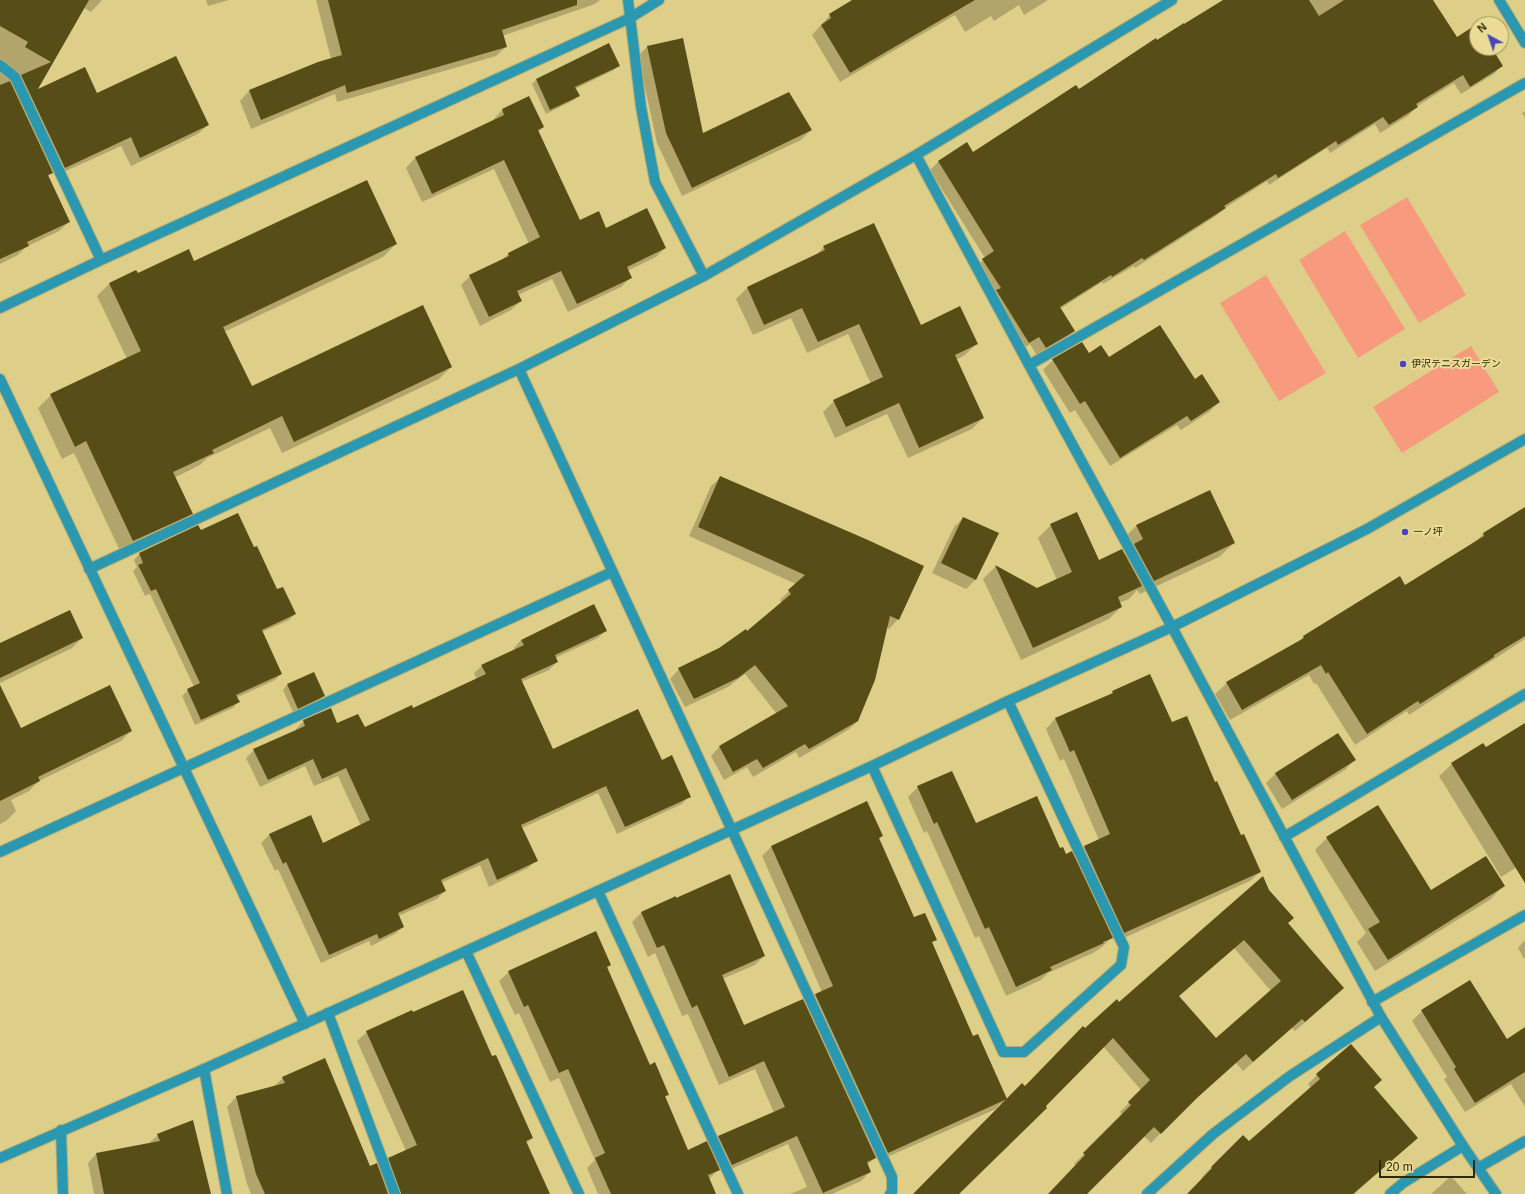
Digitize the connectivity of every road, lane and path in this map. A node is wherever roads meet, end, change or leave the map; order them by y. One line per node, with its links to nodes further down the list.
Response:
1 (628, 0): 5 (street)
2 (659, 0): 5 (street)
3 (1172, 0): 9 (street)
4 (1499, 0): 6 (street)
5 (630, 18): 10 (street); 11 (street)
6 (1525, 43)
7 (0, 65): 10 (street)
8 (1525, 83): 13 (street)
9 (916, 155): 11 (street); 13 (street)
10 (101, 260): 12 (street)
11 (704, 276): 14 (street)
12 (0, 308)
13 (1029, 365): 19 (street)
14 (519, 368): 17 (street); 18 (street)
15 (0, 379): 17 (street)
16 (1525, 439): 19 (street)
17 (89, 569): 23 (street)
18 (612, 572): 23 (street); 24 (street)
19 (1172, 627): 21 (street); 25 (street)
20 (1525, 694): 25 (street)
21 (1008, 701): 22 (street); 22 (street)
22 (872, 766): 24 (street)
23 (184, 767): 26 (street); 33 (street)
24 (732, 829): 27 (street); 45 (street)
25 (1284, 837): 30 (street)
26 (0, 852)
27 (598, 891): 29 (street); 44 (street)
28 (1525, 915): 30 (street)
29 (466, 951): 31 (street); 43 (street)
30 (1372, 1002): 32 (street)
31 (328, 1013): 33 (street); 42 (street)
32 (1381, 1018): 37 (street); 46 (street)
33 (305, 1024): 34 (street)
34 (204, 1069): 35 (street); 41 (street)
35 (61, 1130): 38 (street); 40 (street)
36 (1525, 1141): 39 (street)
37 (1463, 1146): 39 (street); 47 (street)
38 (0, 1158)
39 (1478, 1168): 48 (street)
40 (63, 1194)
41 (226, 1194)
42 (395, 1194)
43 (579, 1194)
44 (738, 1194)
45 (890, 1194)
46 (1148, 1194)
47 (1390, 1194)
48 (1496, 1194)

